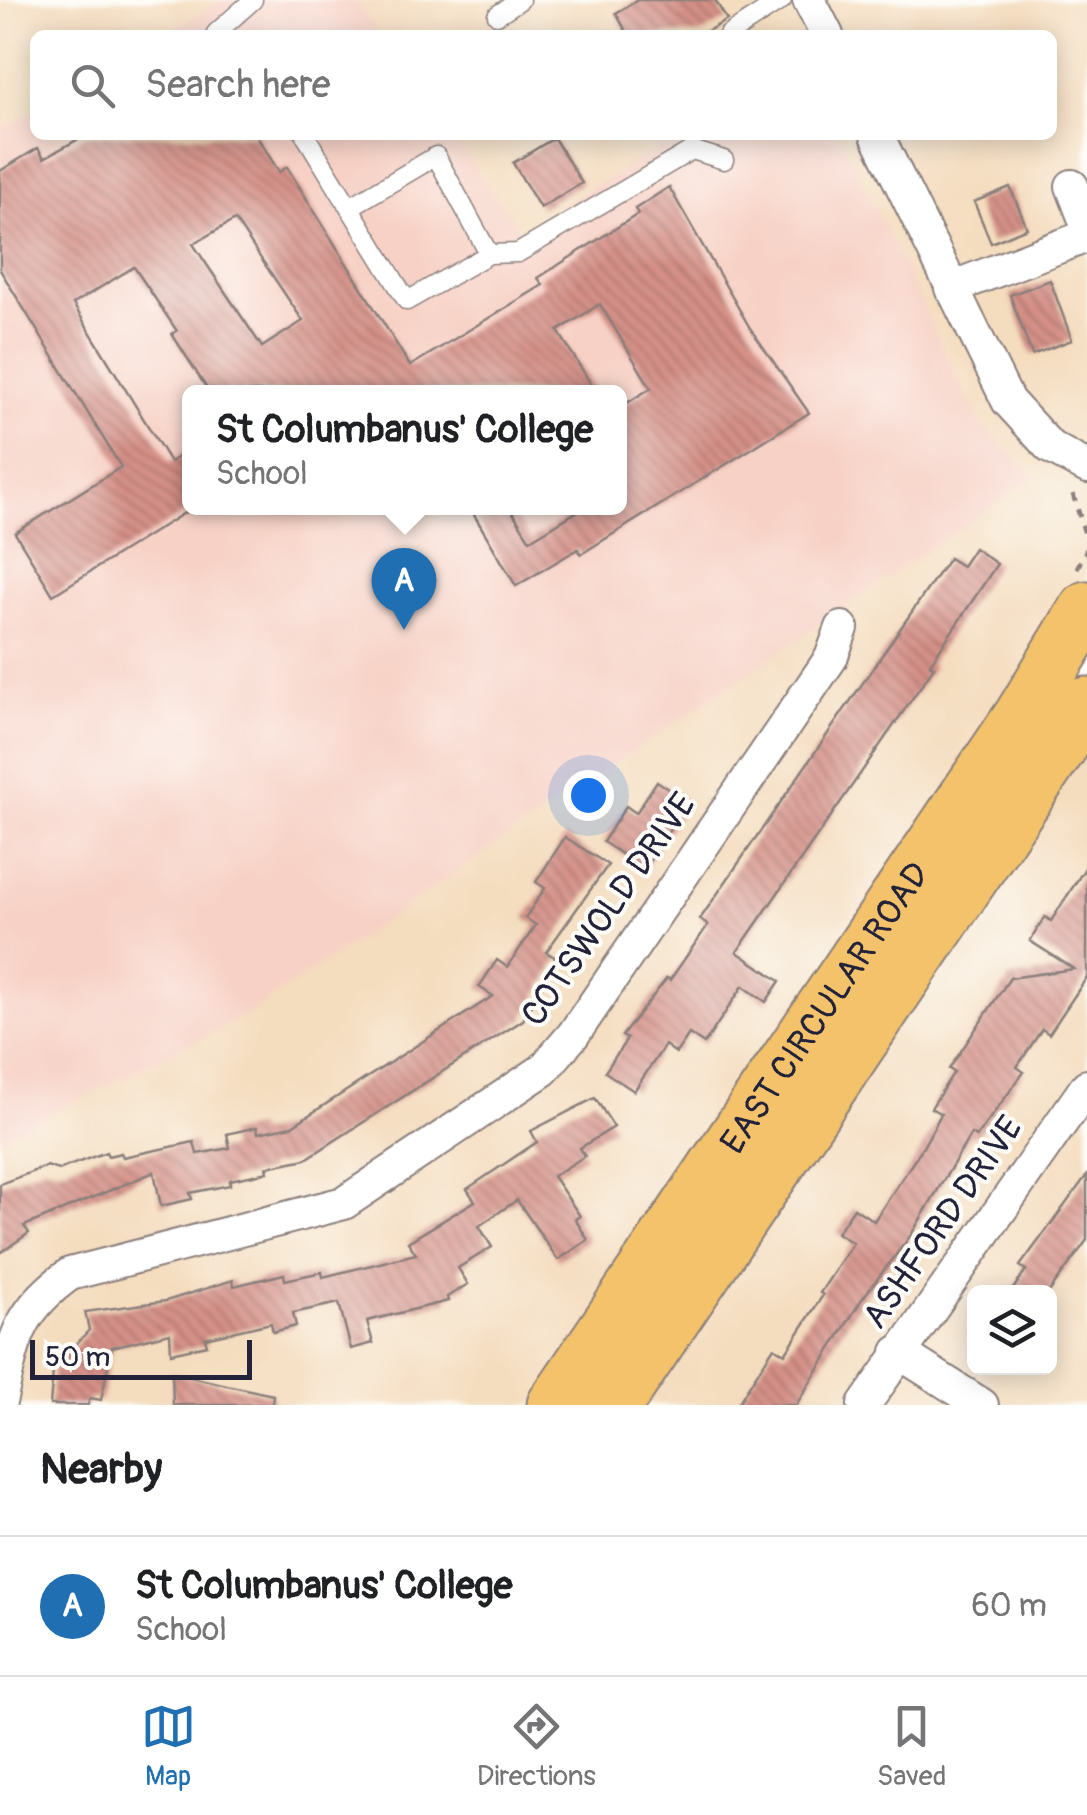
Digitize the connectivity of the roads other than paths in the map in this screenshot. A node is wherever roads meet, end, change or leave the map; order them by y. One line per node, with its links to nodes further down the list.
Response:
1 (253, 0): 6 (lane)
2 (520, 0): 5 (lane)
3 (782, 0): 9 (lane)
4 (809, 0): 10 (street)
5 (497, 14)
6 (234, 18): 7 (lane); 8 (lane)
7 (220, 30)
8 (240, 30)
9 (736, 30)
10 (824, 30)
11 (308, 140): 15 (lane)
12 (878, 140): 19 (street)
13 (724, 160): 18 (lane)
14 (1072, 186): 16 (street)
15 (350, 207): 18 (lane); 18 (lane)
16 (1087, 225)
17 (1087, 236): 19 (street)
18 (489, 254)
19 (951, 288): 20 (street)
20 (1087, 468)
21 (1087, 609): 24 (highway, EAST CIRCULAR ROAD)
22 (842, 628): 27 (street, COTSWOLD DRIVE)
23 (1087, 704): 24 (highway, EAST CIRCULAR ROAD)
24 (1056, 744): 28 (highway, EAST CIRCULAR ROAD); 29 (highway, EAST CIRCULAR ROAD)
25 (1087, 1086): 26 (street, ASHFORD DRIVE)
26 (898, 1352): 30 (street, ASHFORD DRIVE); 31 (street)
27 (0, 1402)
28 (555, 1405)
29 (614, 1405)
30 (864, 1405)
31 (982, 1405)

